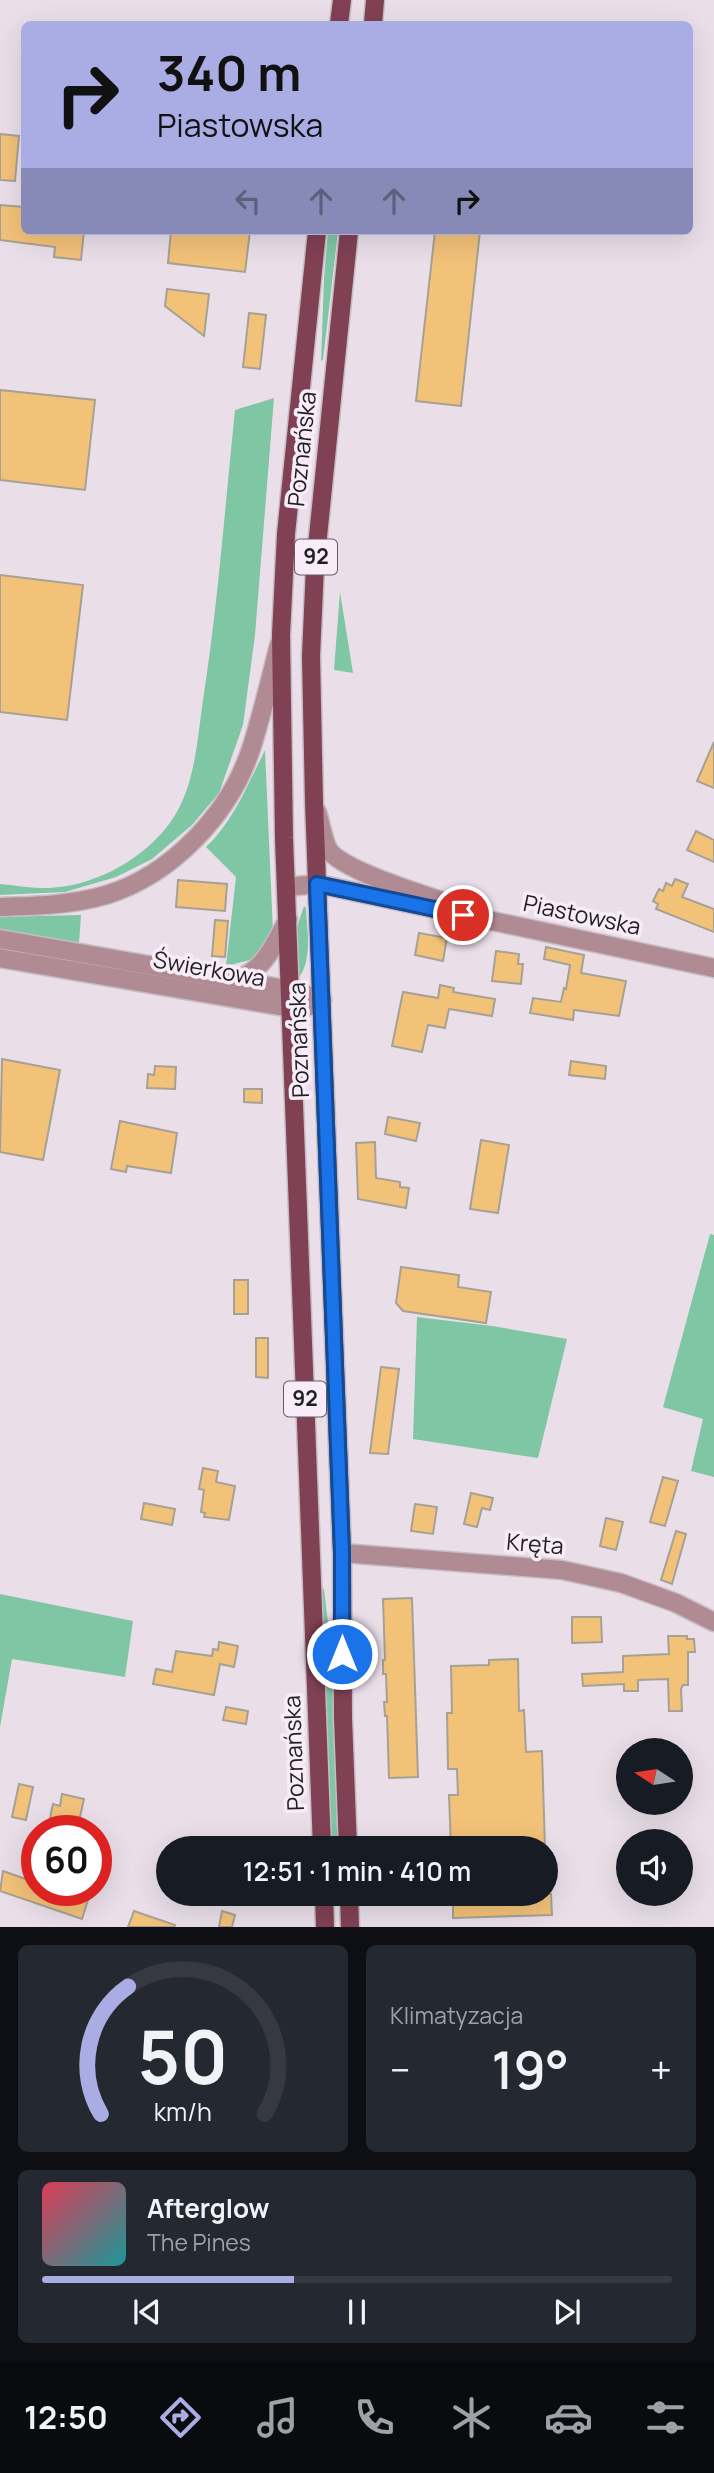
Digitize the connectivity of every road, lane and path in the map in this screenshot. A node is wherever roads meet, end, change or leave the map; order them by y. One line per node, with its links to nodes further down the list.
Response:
1 (342, 0): 3 (main road)
2 (376, 0): 4 (main road)
3 (339, 21)
4 (373, 21)
5 (317, 235): 7 (main road, Poznańska / 92)
6 (349, 235): 8 (main road, Poznańska / 92)
7 (281, 635): 10 (main road, Poznańska / 92); 11 (street)
8 (314, 802): 9 (main road, Poznańska / 92); 13 (street)
9 (317, 884): 10 (street, Piastowska); 13 (street, Piastowska); 19 (main road, Poznańska / 92)
10 (286, 887): 12 (main road, Poznańska / 92)
11 (0, 907)
12 (288, 919): 17 (street, Świerkowa); 18 (main road, Poznańska / 92)
13 (511, 925): 16 (street, Piastowska)
14 (0, 939): 17 (street, Świerkowa)
15 (0, 958): 18 (street, Świerkowa)
16 (714, 968)
17 (235, 981): 18 (street, Świerkowa)
18 (291, 999): 19 (street, Świerkowa); 22 (main road, Poznańska / 92)
19 (322, 1000): 20 (main road, Poznańska / 92)
20 (342, 1553): 21 (street, Kręta); 23 (main road, Poznańska / 92)
21 (714, 1622)
22 (322, 1836)
23 (348, 1836)
24 (324, 1906): 26 (main road)
25 (349, 1906): 27 (main road)
26 (325, 1927)
27 (350, 1927)

